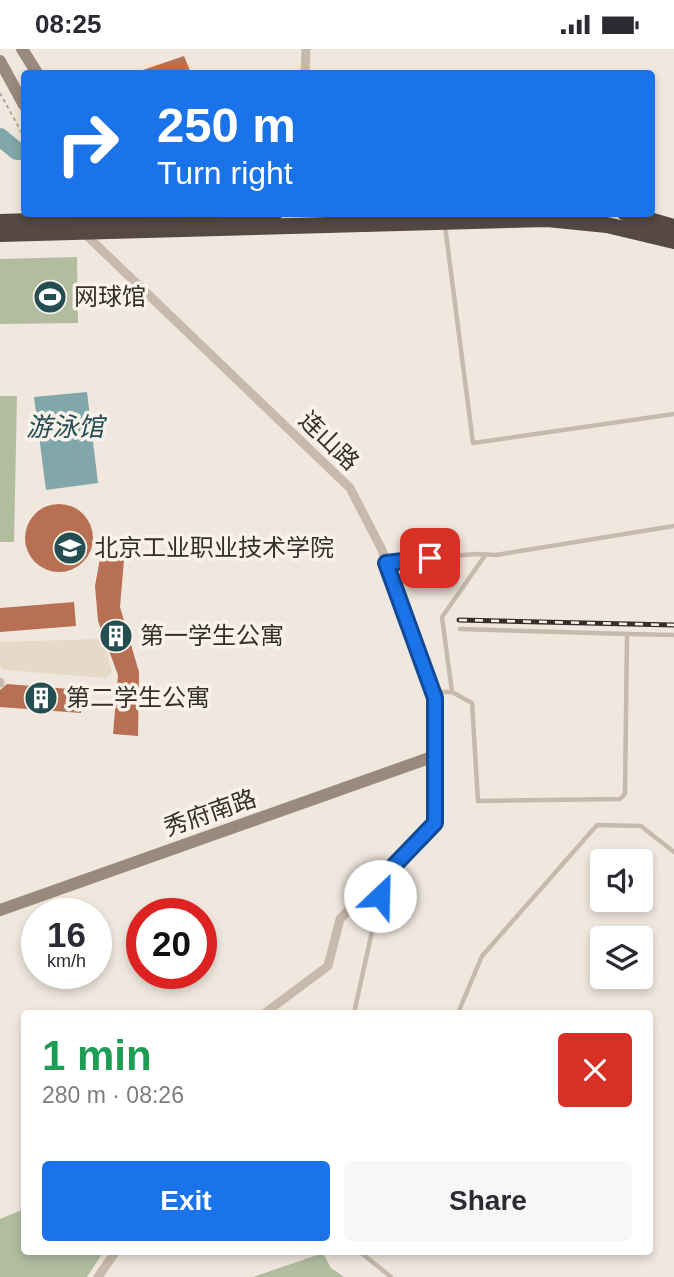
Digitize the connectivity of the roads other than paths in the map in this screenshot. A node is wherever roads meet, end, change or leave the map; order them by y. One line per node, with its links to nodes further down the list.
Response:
1 (22, 49): 4 (street)
2 (306, 49): 5 (street)
3 (0, 61): 6 (street)
4 (35, 70)
5 (305, 70)
6 (21, 100)
7 (197, 217): 12 (highway)
8 (444, 217): 10 (highway); 16 (highway); 17 (lane)
9 (639, 217): 14 (highway)
10 (294, 220): 12 (highway)
11 (75, 221): 12 (highway); 13 (highway); 15 (highway); 20 (street, 连山路)
12 (119, 221)
13 (0, 222)
14 (674, 227)
15 (0, 234)
16 (674, 241)
17 (674, 414)
18 (674, 526): 19 (lane)
19 (485, 554): 20 (lane); 25 (lane)
20 (386, 563): 24 (street, 连山路)
21 (460, 629): 22 (lane)
22 (627, 634): 23 (lane); 25 (lane)
23 (674, 635)
24 (433, 692): 25 (lane); 26 (street, 连山路)
25 (452, 692)
26 (435, 757): 28 (street, 连山路); 29 (street, 秀府南路)
27 (674, 852): 32 (lane)
28 (384, 876): 30 (street, 连山路); 31 (lane)
29 (0, 910)
30 (269, 1010)
31 (355, 1010)
32 (459, 1010)
33 (113, 1255): 35 (street)
34 (364, 1255): 36 (lane)
35 (98, 1277)
36 (391, 1277)

